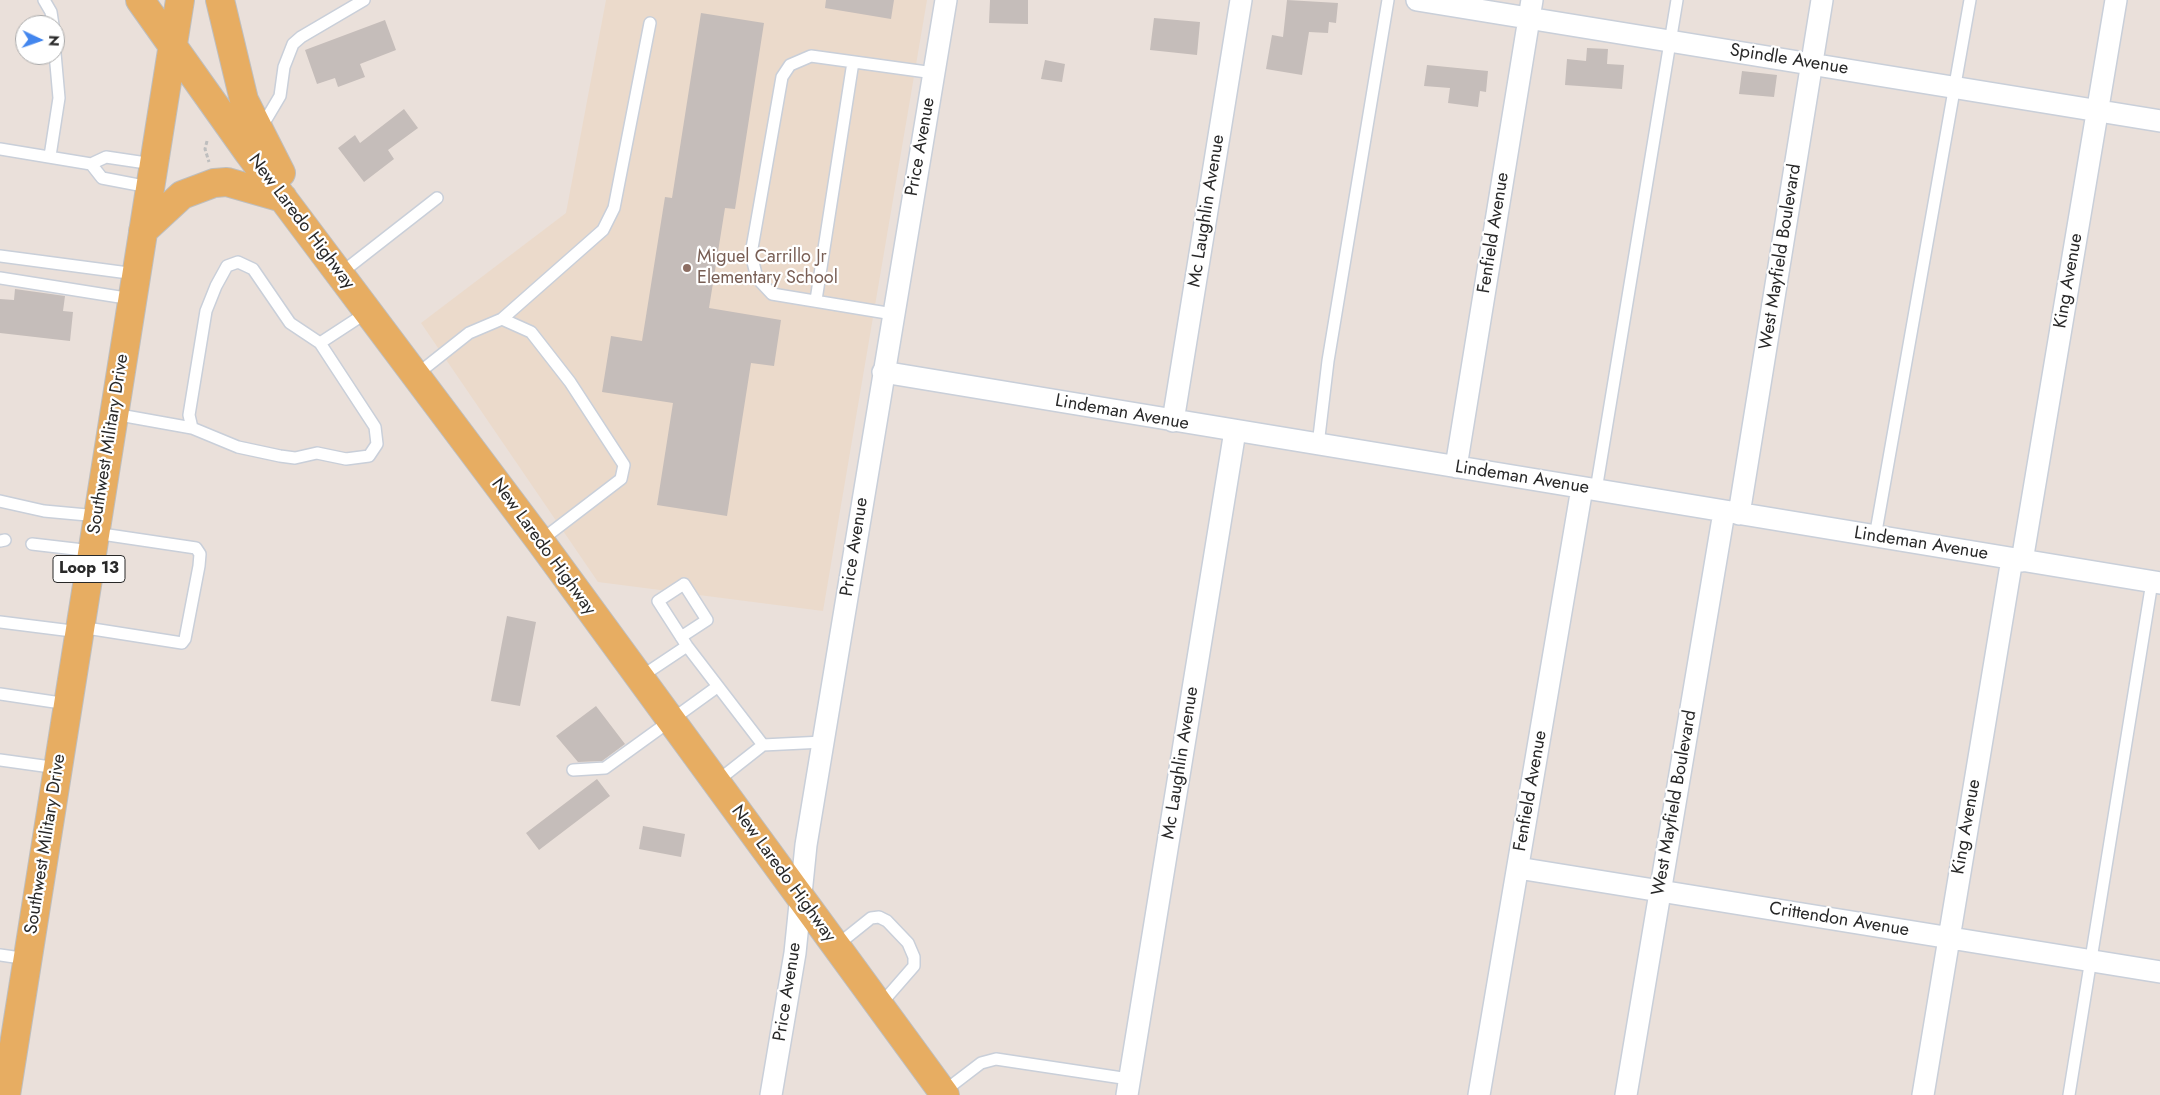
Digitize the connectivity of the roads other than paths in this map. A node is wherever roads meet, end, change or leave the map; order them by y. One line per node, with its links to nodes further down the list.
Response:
1 (44, 0): 15 (lane)
2 (140, 0): 18 (main road, New Laredo Highway)
3 (180, 0): 18 (main road, Southwest Military Drive / Loop 13)
4 (220, 0): 26 (main road)
5 (364, 0): 26 (lane)
6 (946, 0): 22 (street, Price Avenue)
7 (1241, 0): 47 (street, Mc Laughlin Avenue)
8 (1388, 0): 50 (lane)
9 (1418, 0): 14 (street, Spindle Avenue)
10 (1677, 0): 17 (lane)
11 (1822, 0): 20 (street, West Mayfield Boulevard)
12 (1970, 0): 23 (lane)
13 (2116, 0): 24 (street, King Avenue)
14 (1530, 9): 17 (street, Spindle Avenue); 51 (street, Fenfield Avenue)
15 (52, 15)
16 (650, 22): 42 (lane)
17 (1670, 41): 20 (street, Spindle Avenue); 52 (lane)
18 (172, 44): 26 (main road, New Laredo Highway); 30 (main road, Southwest Military Drive / Loop 13)
19 (853, 62): 22 (lane); 39 (lane); 39 (lane)
20 (1812, 64): 23 (street, Spindle Avenue); 54 (street, West Mayfield Boulevard)
21 (56, 65): 28 (lane)
22 (934, 73): 41 (street, Price Avenue)
23 (1955, 88): 24 (street, Spindle Avenue); 56 (lane)
24 (2098, 111): 25 (street, Spindle Avenue); 59 (street, King Avenue)
25 (2160, 121)
26 (254, 142): 31 (main road, New Laredo Highway); 34 (main road)
27 (0, 149): 28 (lane)
28 (50, 156): 29 (lane)
29 (91, 164): 30 (lane); 30 (lane)
30 (151, 176): 33 (main road, Southwest Military Drive / Loop 13)
31 (283, 198): 33 (main road); 34 (main road, New Laredo Highway)
32 (437, 198): 36 (lane)
33 (142, 230): 38 (main road, Southwest Military Drive / Loop 13)
34 (318, 244): 36 (main road, New Laredo Highway)
35 (0, 256): 38 (lane)
36 (341, 274): 40 (main road, New Laredo Highway)
37 (0, 278): 38 (lane)
38 (134, 286): 46 (main road, Southwest Military Drive / Loop 13)
39 (816, 300): 41 (lane)
40 (369, 311): 43 (lane); 45 (main road, New Laredo Highway)
41 (893, 314): 44 (street, Price Avenue)
42 (502, 319): 45 (lane); 57 (lane)
43 (320, 342): 48 (lane); 48 (lane)
44 (883, 372): 47 (street, Lindeman Avenue); 69 (street, Price Avenue)
45 (416, 375): 57 (main road, New Laredo Highway)
46 (114, 414): 48 (lane); 55 (main road, Southwest Military Drive / Loop 13)
47 (1172, 421): 49 (street, Lindeman Avenue)
48 (192, 428)
49 (1235, 431): 50 (street, Lindeman Avenue); 86 (street, Mc Laughlin Avenue)
50 (1318, 445): 51 (street, Lindeman Avenue)
51 (1456, 467): 52 (street, Lindeman Avenue)
52 (1589, 489): 54 (street, Lindeman Avenue); 75 (street, Fenfield Avenue)
53 (0, 501): 55 (lane)
54 (1732, 513): 56 (street, Lindeman Avenue); 76 (street, West Mayfield Boulevard)
55 (95, 533): 58 (lane); 62 (main road, Southwest Military Drive / Loop 13); 62 (lane)
56 (1876, 537): 59 (street, Lindeman Avenue)
57 (540, 541): 64 (main road, New Laredo Highway)
58 (32, 544)
59 (2017, 560): 60 (street, Lindeman Avenue); 78 (street, King Avenue)
60 (2156, 582): 82 (lane)
61 (0, 622): 62 (lane)
62 (80, 629): 67 (main road, Southwest Military Drive / Loop 13)
63 (684, 641): 63 (lane); 64 (lane); 65 (lane)
64 (639, 678): 68 (main road, New Laredo Highway)
65 (717, 688): 68 (lane); 70 (lane)
66 (0, 694): 67 (lane)
67 (68, 704): 72 (main road, Southwest Military Drive / Loop 13)
68 (670, 721): 73 (lane); 74 (main road, New Laredo Highway)
69 (823, 742): 70 (lane); 77 (street, Price Avenue)
70 (763, 746): 74 (lane)
71 (0, 760): 72 (lane)
72 (58, 768): 81 (main road, Southwest Military Drive / Loop 13)
73 (573, 770)
74 (716, 782): 77 (main road, New Laredo Highway)
75 (1518, 868): 76 (street, Crittendon Avenue); 90 (street, Fenfield Avenue)
76 (1660, 891): 78 (street, Crittendon Avenue); 91 (street, West Mayfield Boulevard)
77 (800, 898): 79 (main road, New Laredo Highway); 89 (street, Price Avenue)
78 (1949, 938): 82 (street, Crittendon Avenue); 92 (street, King Avenue)
79 (836, 946): 84 (main road, New Laredo Highway); 84 (lane)
80 (0, 956): 81 (lane)
81 (28, 958): 85 (main road, Southwest Military Drive / Loop 13)
82 (2090, 961): 83 (street, Crittendon Avenue); 93 (lane)
83 (2160, 972)
84 (880, 1006): 87 (main road, New Laredo Highway)
85 (7, 1047): 88 (main road, Southwest Military Drive / Loop 13)
86 (1128, 1087): 87 (lane)
87 (944, 1094)
88 (6, 1095)
89 (771, 1095)
90 (1479, 1095)
91 (1626, 1095)
92 (1923, 1095)
93 (2069, 1095)

